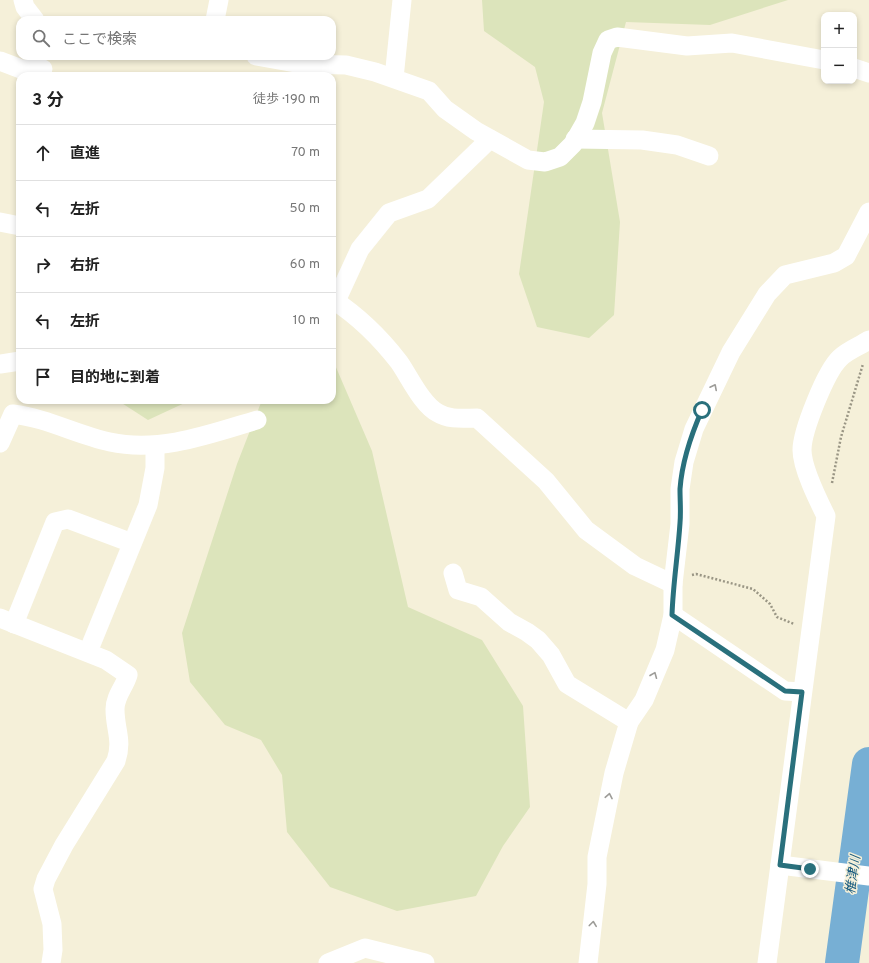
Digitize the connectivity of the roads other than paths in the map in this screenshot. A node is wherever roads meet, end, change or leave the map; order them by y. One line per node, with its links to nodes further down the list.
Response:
1 (23, 0): 4 (street)
2 (219, 0): 5 (street)
3 (402, 0): 12 (street)
4 (32, 16)
5 (216, 16)
6 (821, 59): 14 (street)
7 (278, 60): 12 (street)
8 (0, 61): 9 (street)
9 (42, 67)
10 (857, 69): 11 (street)
11 (869, 73)
12 (394, 78): 13 (street)
13 (490, 139): 14 (street); 19 (street)
14 (575, 139): 15 (street)
15 (709, 156)
16 (869, 212): 29 (street, one-way to 16)
17 (0, 222): 18 (street)
18 (16, 225)
19 (336, 296)
20 (336, 301): 29 (street)
21 (869, 340): 33 (street)
22 (16, 362): 23 (street)
23 (0, 364)
24 (257, 420): 26 (street)
25 (0, 442): 26 (street)
26 (155, 446): 27 (street)
27 (132, 543): 31 (street); 32 (street)
28 (453, 573): 34 (street)
29 (673, 581): 30 (street)
30 (672, 615): 33 (street); 34 (street, one-way to 30)
31 (7, 621): 32 (street)
32 (88, 652): 37 (street)
33 (802, 692): 35 (street)
34 (629, 722): 40 (street, one-way to 34)
35 (780, 865): 36 (street); 41 (street)
36 (869, 876)
37 (51, 963)
38 (328, 963): 39 (street)
39 (425, 963)
40 (588, 963)
41 (767, 963)

